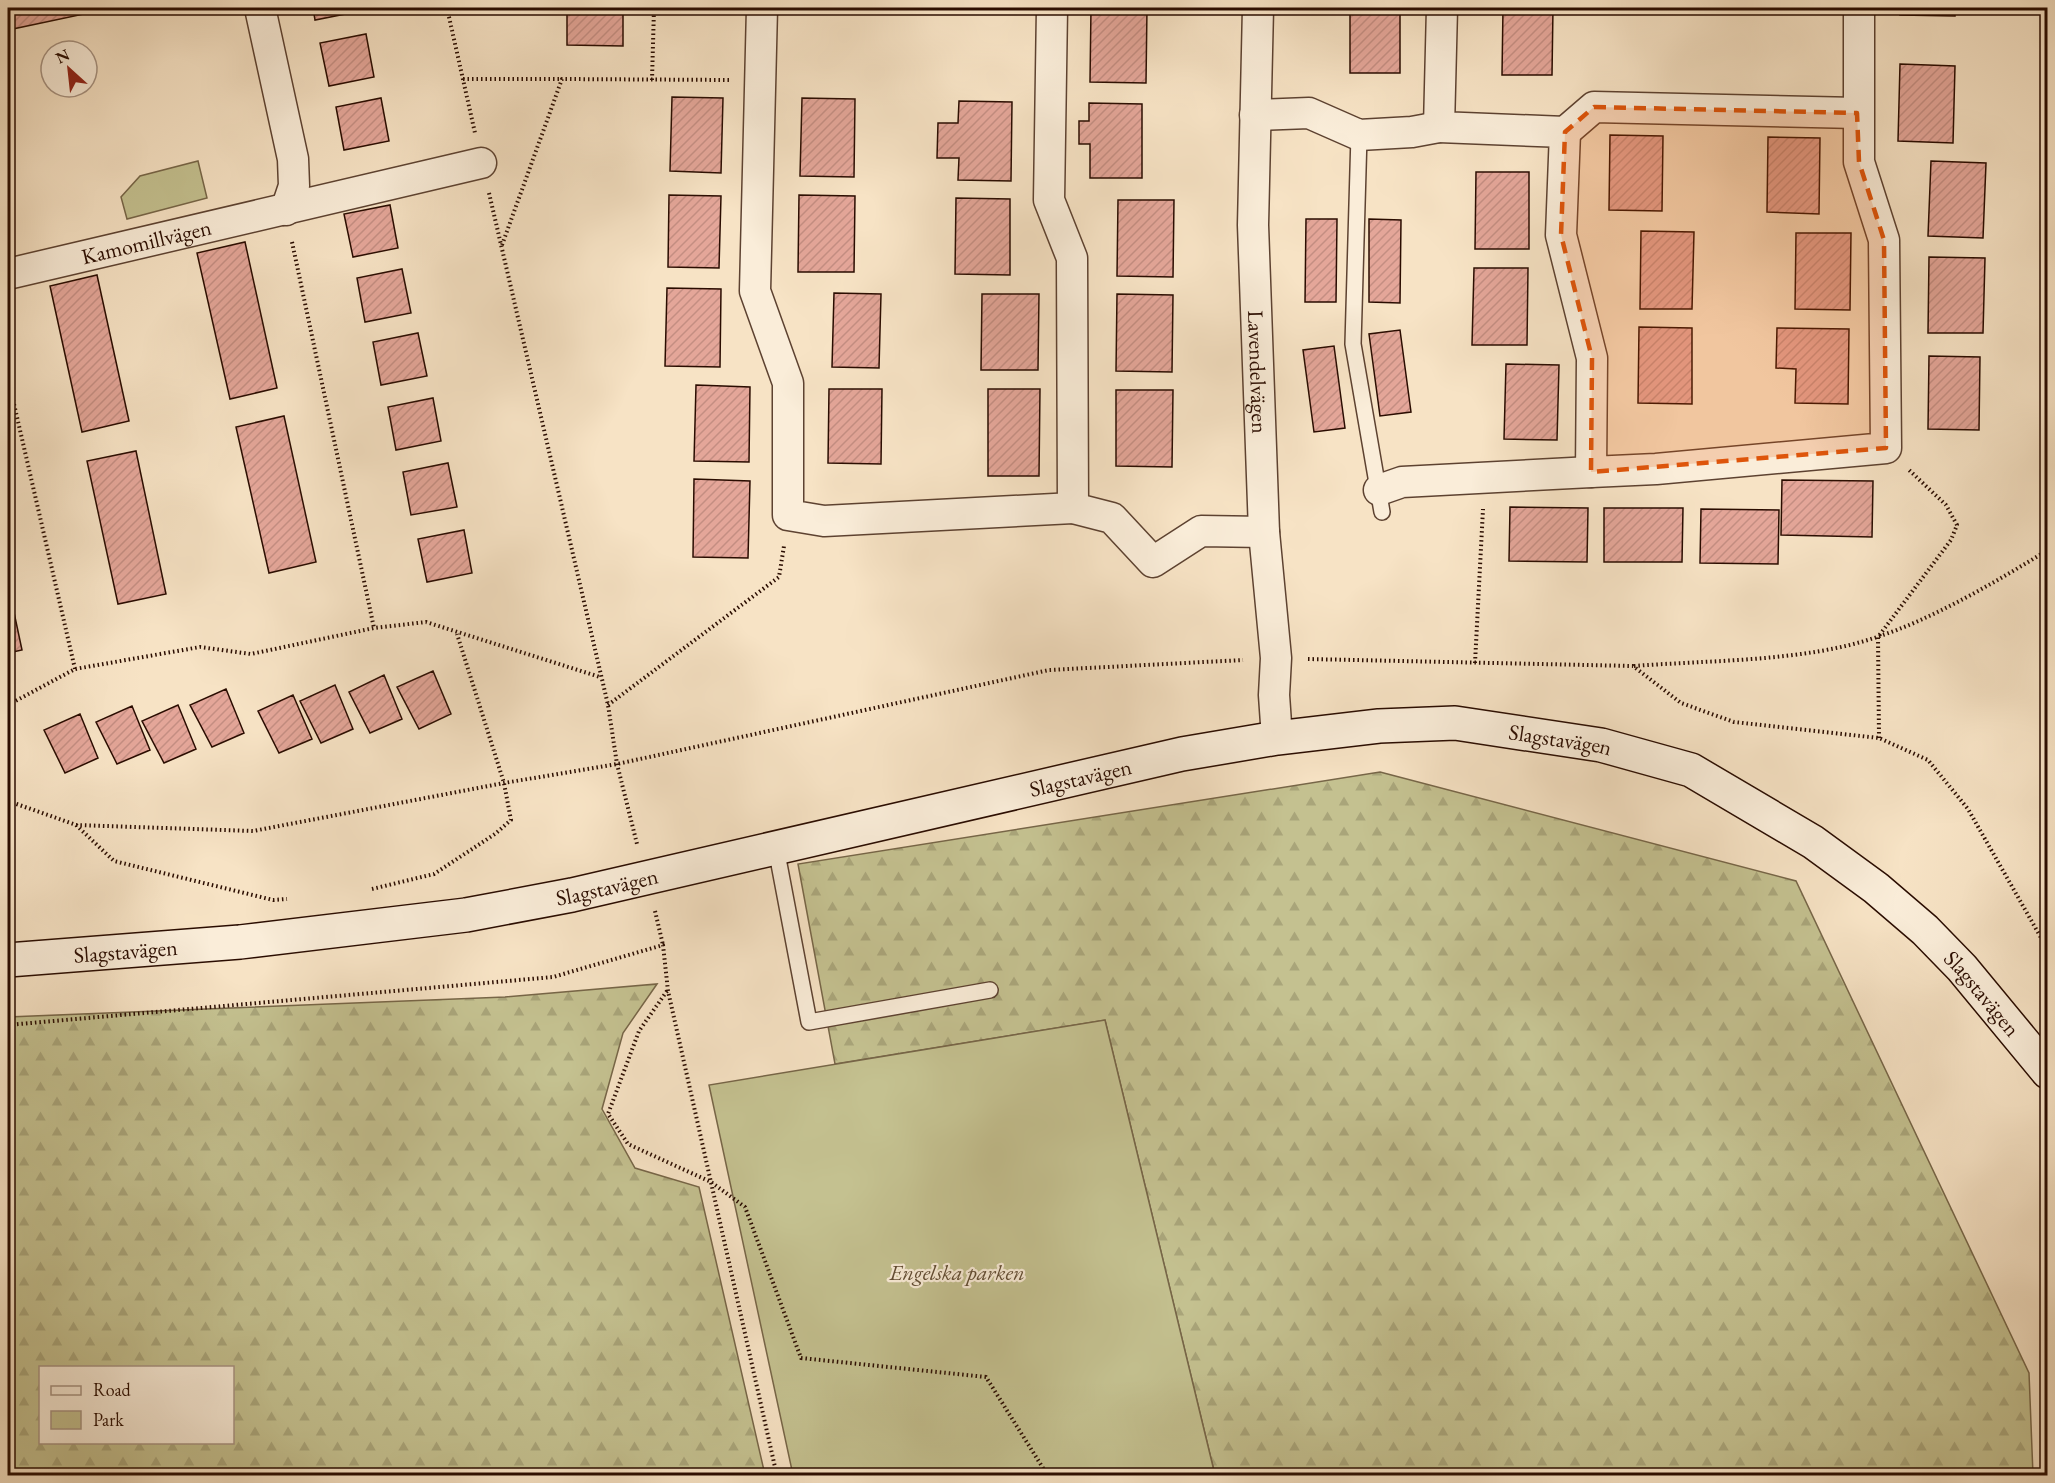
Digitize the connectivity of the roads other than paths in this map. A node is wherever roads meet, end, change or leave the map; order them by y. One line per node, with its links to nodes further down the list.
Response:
1 (260, 8): 13 (street)
2 (762, 8): 17 (street)
3 (1052, 8): 17 (street)
4 (1258, 8): 8 (street, Lavendelvägen)
5 (1442, 8): 9 (street)
6 (1859, 8): 7 (street)
7 (1857, 113): 10 (street); 15 (street)
8 (1255, 115): 11 (street); 18 (street, Lavendelvägen)
9 (1439, 127): 10 (street); 11 (street)
10 (1565, 132): 15 (street)
11 (1359, 135): 16 (lane)
12 (481, 163): 13 (street, Kamomillvägen)
13 (286, 210): 14 (street, Kamomillvägen)
14 (8, 274)
15 (1591, 472): 16 (street)
16 (1380, 501)
17 (1073, 508): 18 (street)
18 (1264, 532): 19 (street, Lavendelvägen)
19 (1277, 738): 20 (street, Slagstavägen); 23 (street, Slagstavägen)
20 (776, 848): 21 (street, Slagstavägen); 22 (lane)
21 (8, 960)
22 (990, 990)
23 (2048, 1072)

